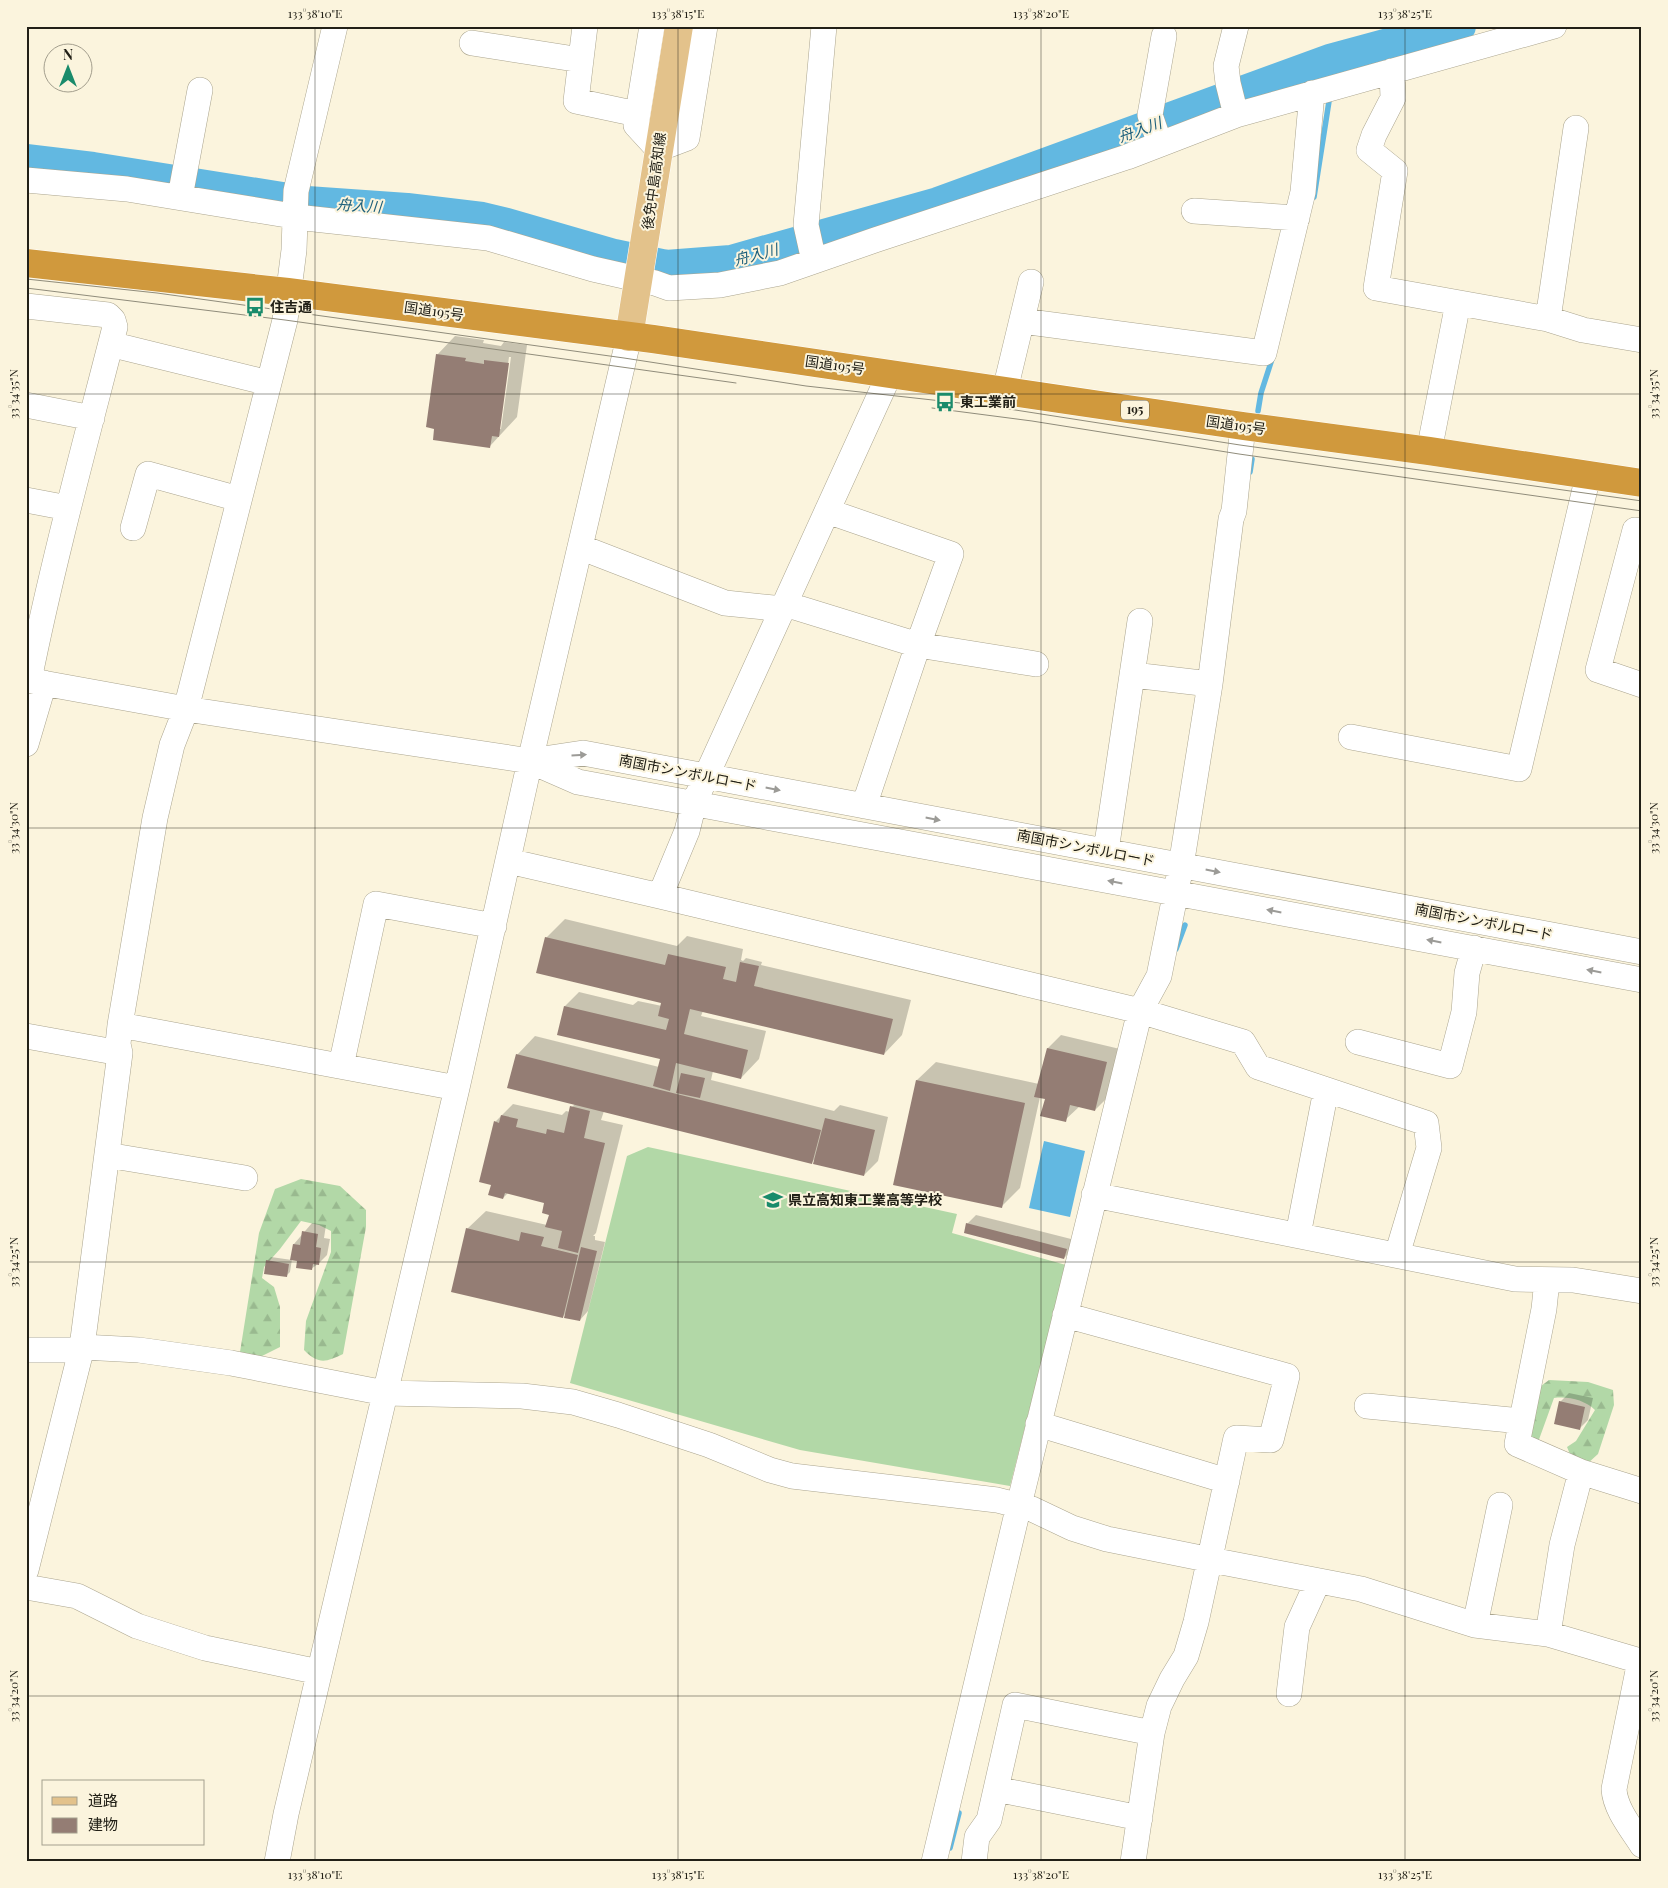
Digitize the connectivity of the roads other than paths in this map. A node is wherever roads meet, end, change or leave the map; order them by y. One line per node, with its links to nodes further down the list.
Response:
1 (335, 26): 22 (street)
2 (585, 26): 11 (street)
3 (652, 26): 15 (street)
4 (679, 26): 19 (main road, 後免中島高知線)
5 (705, 26): 19 (street)
6 (824, 26): 25 (street)
7 (1236, 26): 16 (street)
8 (1554, 26): 12 (street)
9 (1164, 36): 18 (street)
10 (472, 43): 11 (street)
11 (581, 60): 15 (street)
12 (1392, 71): 14 (street); 30 (street)
13 (200, 90): 21 (street)
14 (1312, 93): 16 (street); 24 (street)
15 (637, 114): 19 (street)
16 (1236, 115): 18 (street)
17 (1576, 128): 32 (street)
18 (1160, 144): 25 (street)
19 (658, 149): 27 (main road, 後免中島高知線)
20 (26, 180): 21 (street)
21 (180, 198): 22 (street)
22 (296, 206): 27 (street); 29 (street)
23 (1194, 211): 24 (street)
24 (1296, 218): 33 (street)
25 (814, 261): 27 (street)
26 (26, 263): 29 (highway, 国道195号 / 195)
27 (640, 268): 34 (main road, 後免中島高知線)
28 (1031, 282): 33 (street)
29 (288, 292): 34 (highway, 国道195号 / 195); 38 (street)
30 (1458, 303): 32 (street); 43 (street)
31 (26, 306): 41 (street)
32 (1548, 319): 35 (street)
33 (1022, 321): 39 (street)
34 (629, 336): 37 (highway, 国道195号 / 195); 52 (street)
35 (1642, 340)
36 (122, 346): 38 (street)
37 (890, 373): 39 (highway, 国道195号 / 195); 49 (street)
38 (269, 383): 46 (street)
39 (1006, 390): 42 (highway, 国道195号 / 195)
40 (26, 405): 41 (street)
41 (92, 418): 48 (street)
42 (1243, 426): 43 (highway, 国道195号 / 195); 59 (street)
43 (1429, 451): 44 (highway, 国道195号 / 195)
44 (1588, 476): 45 (highway, 国道195号 / 195); 62 (street)
45 (1642, 483)
46 (239, 499): 50 (street); 61 (street)
47 (26, 500): 48 (street)
48 (68, 508): 58 (street)
49 (827, 511): 53 (street); 55 (street)
50 (133, 528)
51 (1642, 531): 60 (street)
52 (580, 547): 53 (street); 64 (street)
53 (784, 606): 55 (street); 65 (street)
54 (1140, 622): 57 (street)
55 (918, 645): 56 (street); 67 (street)
56 (1036, 664)
57 (1133, 675): 59 (street); 68 (street)
58 (33, 681): 61 (street); 63 (street)
59 (1210, 684): 70 (street)
60 (1642, 685)
61 (186, 709): 64 (street); 78 (street)
62 (1352, 737)
63 (26, 744)
64 (530, 761): 65 (street, 南国市シンボルロード, one-way to 65); 66 (street, 南国市シンボルロード); 69 (street)
65 (707, 776): 66 (street); 67 (street, 南国市シンボルロード, one-way to 67)
66 (694, 803): 71 (street, 南国市シンボルロード, one-way to 66); 72 (street)
67 (864, 806): 68 (street, 南国市シンボルロード, one-way to 68)
68 (1105, 851): 70 (street, 南国市シンボルロード)
69 (508, 861): 72 (street); 73 (street)
70 (1181, 866): 71 (street); 75 (street, 南国市シンボルロード, one-way to 75)
71 (1176, 893): 74 (street, 南国市シンボルロード, one-way to 71); 77 (street)
72 (660, 896): 77 (street)
73 (494, 926): 82 (street); 83 (street)
74 (1474, 948): 76 (street, 南国市シンボルロード, one-way to 74); 80 (street)
75 (1642, 952)
76 (1642, 980)
77 (1140, 1010): 84 (street); 87 (street)
78 (120, 1025): 81 (street); 82 (street)
79 (26, 1036): 81 (street)
80 (1358, 1042)
81 (120, 1053): 85 (street)
82 (341, 1066): 83 (street)
83 (458, 1088): 95 (street)
84 (1326, 1090): 88 (street); 89 (street)
85 (107, 1155): 86 (street); 93 (street)
86 (245, 1178)
87 (1094, 1195): 88 (street); 92 (street)
88 (1298, 1235): 89 (street)
89 (1397, 1255): 90 (street)
90 (1547, 1280): 91 (street); 97 (street)
91 (1642, 1291)
92 (1065, 1315): 98 (street); 100 (street)
93 (82, 1348): 94 (street); 95 (street); 105 (street)
94 (26, 1350)
95 (385, 1393): 102 (street); 111 (street)
96 (1367, 1406): 97 (street)
97 (1521, 1421): 99 (street)
98 (1038, 1424): 100 (street); 102 (street)
99 (1581, 1472): 101 (street); 109 (street)
100 (1227, 1481): 104 (street)
101 (1642, 1490)
102 (1019, 1505): 104 (street); 118 (street)
103 (1500, 1505): 108 (street)
104 (1211, 1560): 106 (street); 113 (street)
105 (26, 1570)
106 (1318, 1581): 108 (street); 112 (street)
107 (26, 1587): 111 (street)
108 (1475, 1626): 109 (street)
109 (1548, 1634): 110 (street)
110 (1641, 1660): 116 (street)
111 (319, 1672): 117 (street)
112 (1290, 1694)
113 (1152, 1733): 114 (street); 115 (street)
114 (996, 1789): 115 (street); 119 (street)
115 (1140, 1818): 120 (street)
116 (1642, 1845)
117 (277, 1862)
118 (934, 1862)
119 (974, 1862)
120 (1133, 1862)

